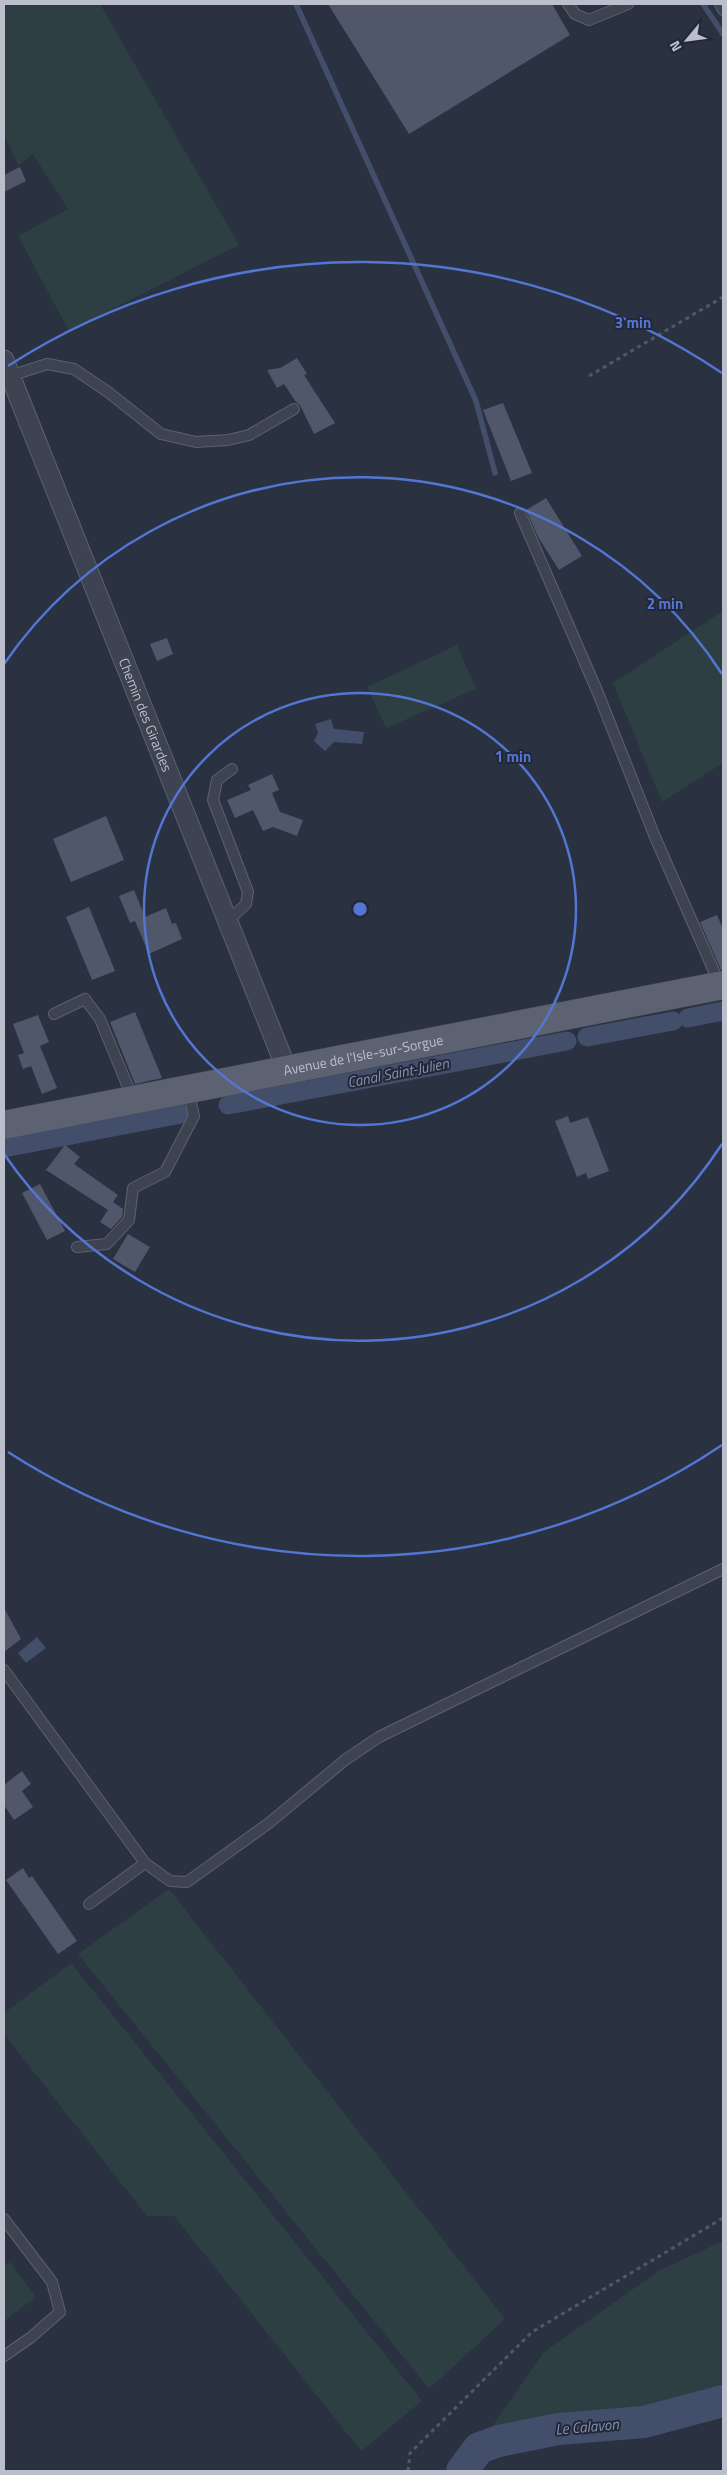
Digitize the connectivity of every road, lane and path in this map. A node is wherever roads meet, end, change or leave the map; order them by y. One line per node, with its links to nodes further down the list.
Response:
1 (568, 4): 2 (lane)
2 (628, 4)
3 (720, 4): 4 (lane)
4 (723, 10)
5 (723, 297): 7 (path)
6 (7, 368): 8 (lane); 11 (street, Chemin des Girardes)
7 (589, 376)
8 (294, 409)
9 (520, 513): 12 (lane)
10 (232, 769): 11 (lane)
11 (228, 921): 14 (street, Chemin des Girardes)
12 (722, 985): 14 (main road, Avenue de l'Isle-sur-Sorgue)
13 (54, 1014): 16 (lane)
14 (287, 1070): 15 (main road, Avenue de l'Isle-sur-Sorgue)
15 (188, 1089): 16 (main road, Avenue de l'Isle-sur-Sorgue); 18 (lane)
16 (133, 1100): 17 (main road, Avenue de l'Isle-sur-Sorgue)
17 (4, 1125)
18 (77, 1247)
19 (723, 1569): 21 (lane)
20 (4, 1670): 21 (lane)
21 (145, 1863): 22 (lane)
22 (89, 1904)
23 (723, 2218): 26 (path)
24 (4, 2219): 25 (lane)
25 (4, 2356)
26 (408, 2471)

